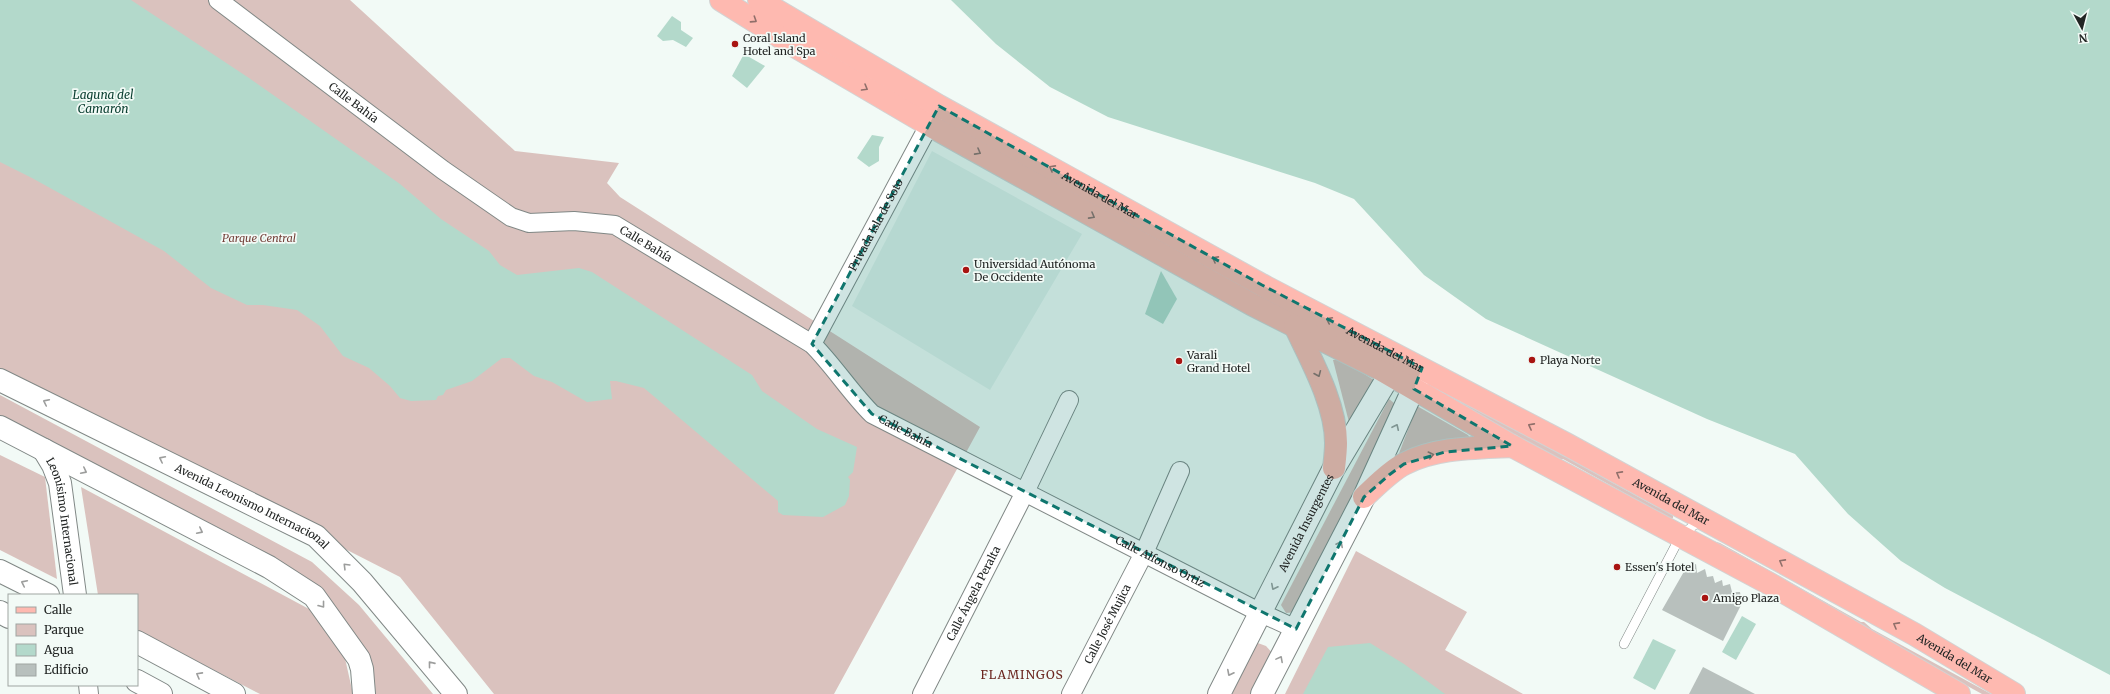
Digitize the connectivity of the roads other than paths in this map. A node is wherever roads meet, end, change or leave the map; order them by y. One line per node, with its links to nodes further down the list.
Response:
1 (218, 0): 6 (street, Calle Bahía)
2 (721, 0): 4 (main road, Avenida del Mar, one-way to 4)
3 (759, 0): 4 (main road, Avenida del Mar)
4 (934, 115): 5 (main road, Avenida del Mar, one-way to 5); 6 (street, Privada Isla de Soto); 7 (main road, Avenida del Mar, one-way to 4)
5 (1295, 326): 9 (main road, Avenida del Mar); 16 (main road, one-way to 16)
6 (812, 344): 18 (street, Calle Bahía)
7 (1400, 356): 8 (main road, Avenida del Mar); 9 (street, Avenida Insurgentes)
8 (1422, 368): 11 (street); 20 (main road, Avenida del Mar, one-way to 8)
9 (1390, 376): 11 (main road, Avenida del Mar); 16 (street, Avenida Insurgentes)
10 (0, 380): 34 (street, Avenida Leonismo Internacional, one-way to 10)
11 (1414, 389): 14 (main road, Avenida del Mar); 19 (street, one-way to 11)
12 (1069, 400): 18 (street, Calle Ángela Peralta)
13 (0, 427): 15 (street)
14 (1512, 446): 19 (main road, one-way to 14); 21 (main road, Avenida del Mar)
15 (44, 450): 25 (street, Leonisimo Internacional); 33 (street, one-way to 33)
16 (1334, 468): 26 (street, Avenida Insurgentes, one-way to 26)
17 (1180, 471): 22 (street, Calle José Mujica)
18 (1025, 492): 22 (street, Calle Alfonso Ortiz); 35 (street, Calle Ángela Peralta)
19 (1364, 498): 27 (street, one-way to 19)
20 (1701, 518): 21 (lane); 40 (main road, Avenida del Mar, one-way to 20)
21 (1680, 537): 29 (lane); 39 (main road, Avenida del Mar)
22 (1144, 553): 26 (street, Calle Alfonso Ortiz); 36 (street, Calle José Mujica)
23 (0, 571): 24 (street, one-way to 23)
24 (46, 594)
25 (75, 594)
26 (1261, 613): 27 (street, Calle Alfonso Ortiz); 37 (street, Avenida Insurgentes, one-way to 37)
27 (1296, 629): 38 (street, one-way to 27)
28 (138, 643): 32 (street, one-way to 28)
29 (1624, 644)
30 (138, 682): 31 (street)
31 (160, 694)
32 (234, 694)
33 (364, 694)
34 (456, 694)
35 (922, 694)
36 (1071, 694)
37 (1219, 694)
38 (1262, 694)
39 (1958, 694)
40 (2014, 694)

